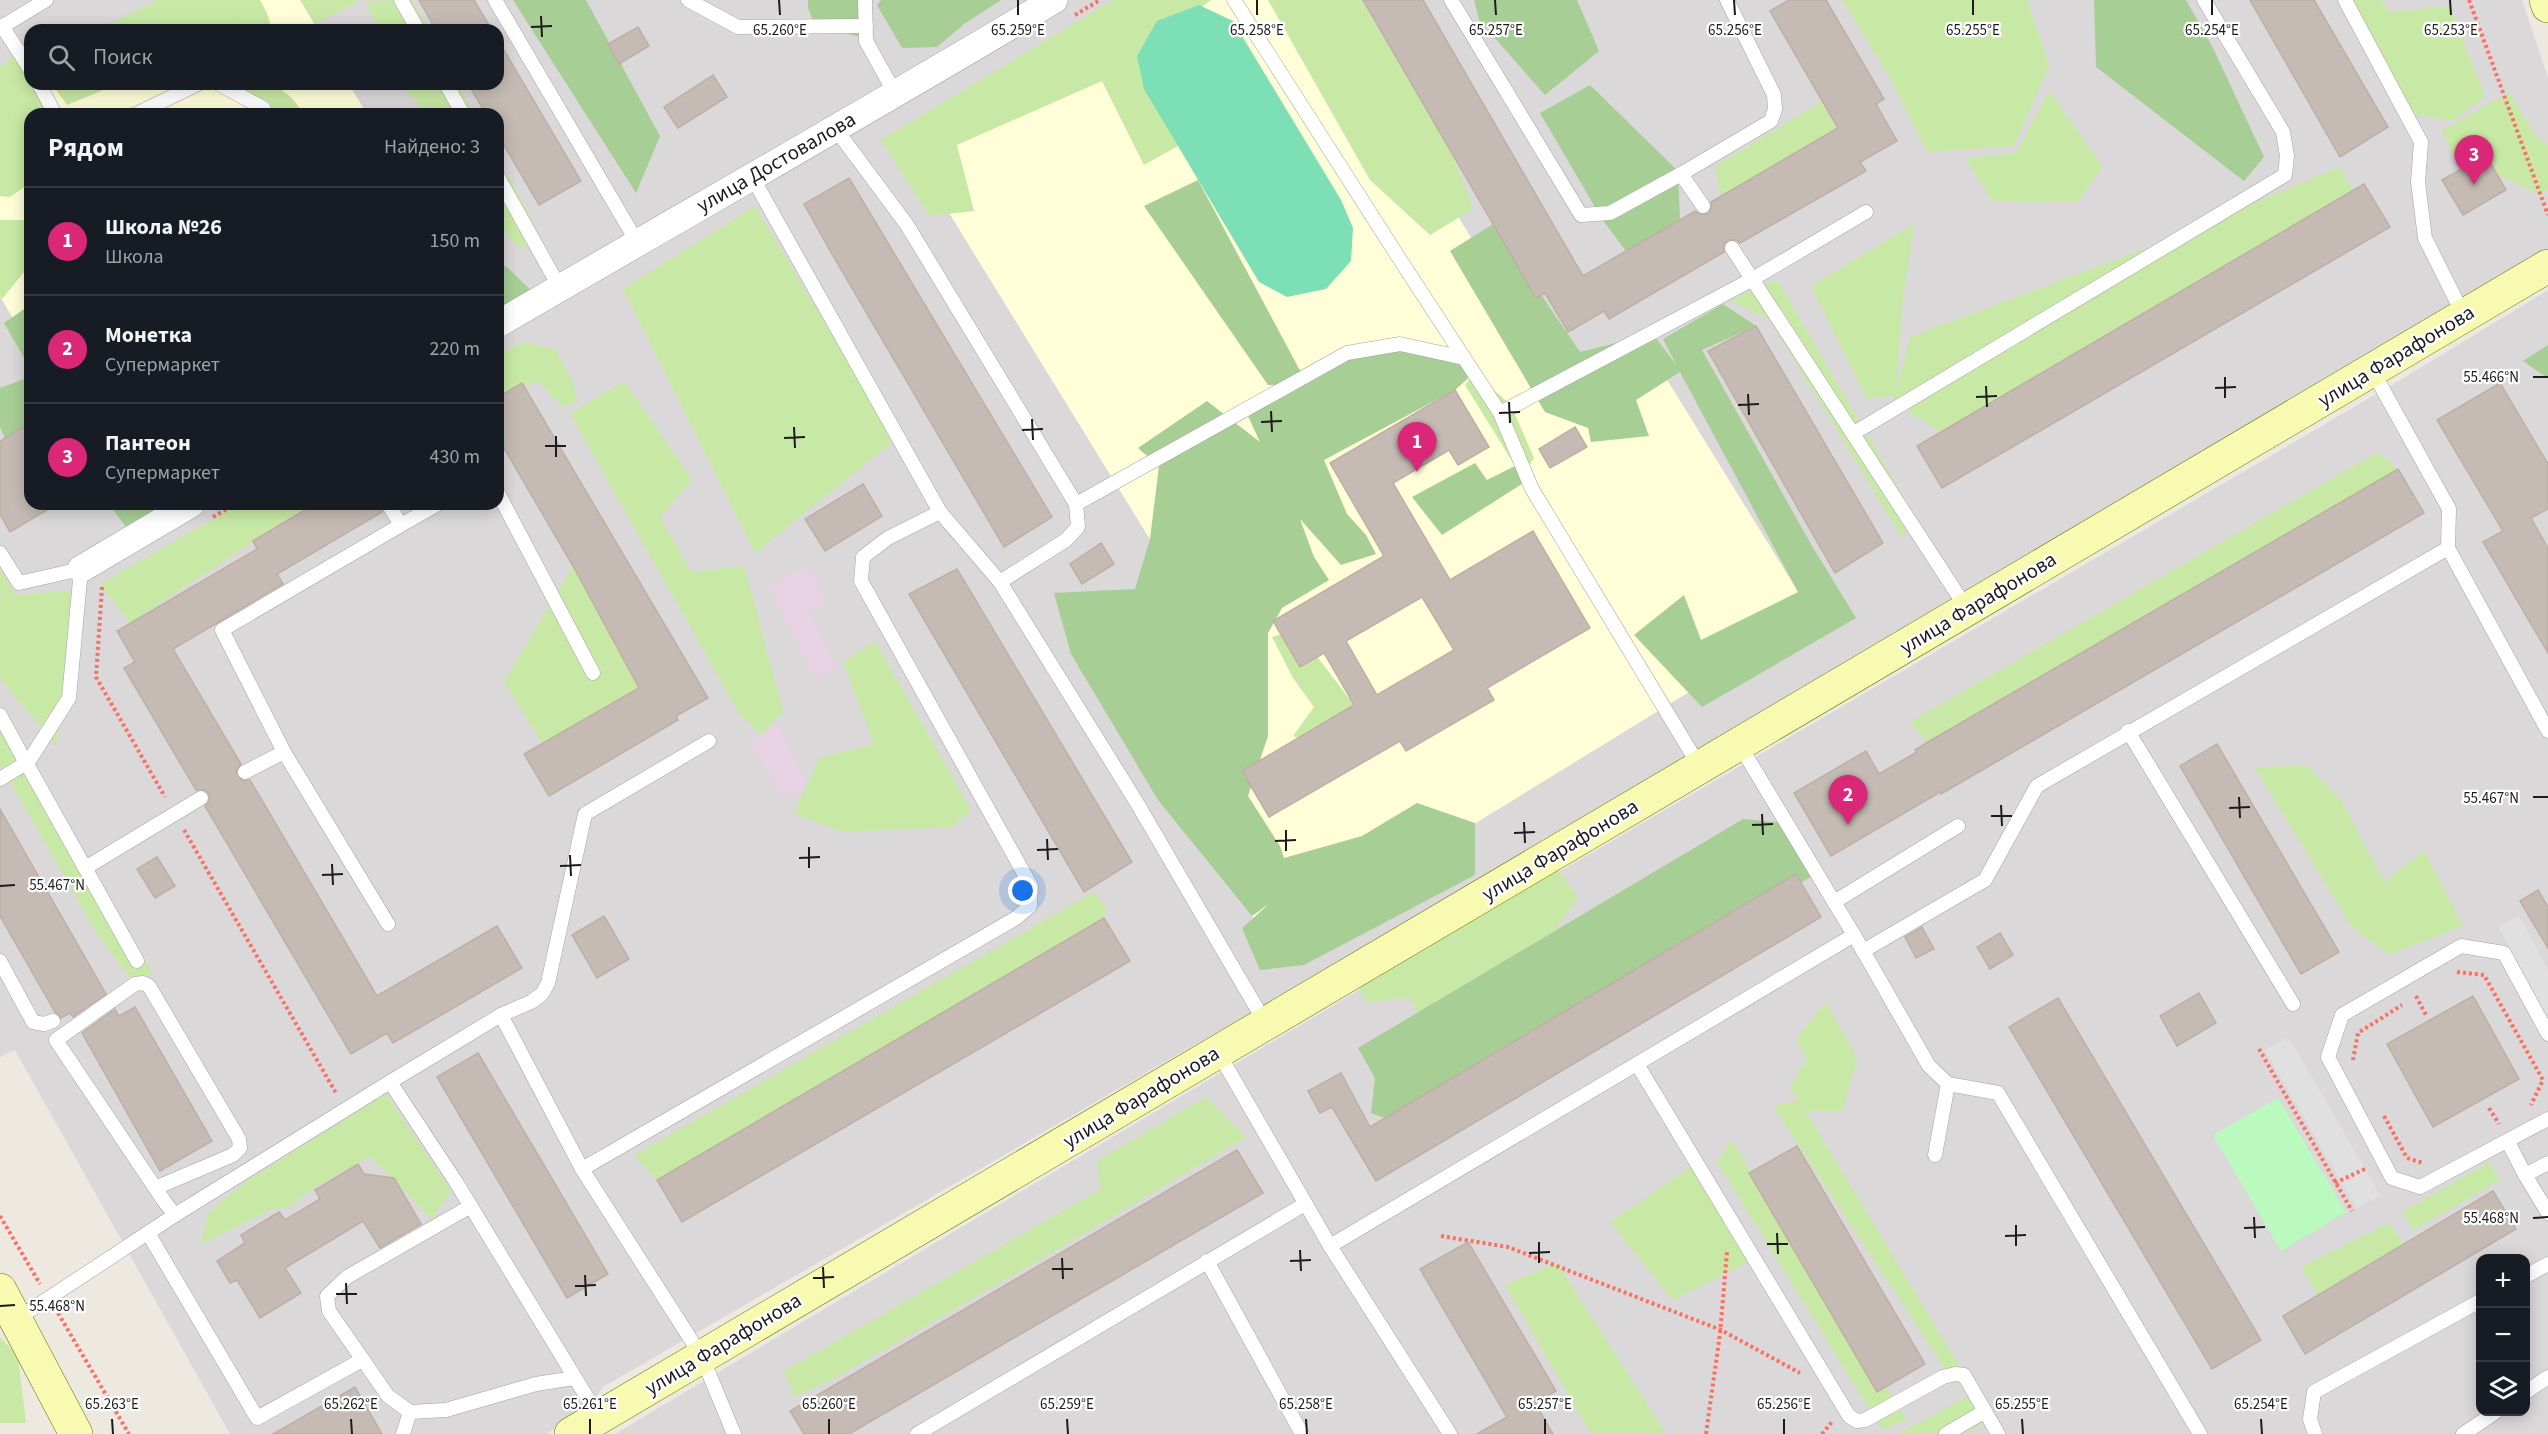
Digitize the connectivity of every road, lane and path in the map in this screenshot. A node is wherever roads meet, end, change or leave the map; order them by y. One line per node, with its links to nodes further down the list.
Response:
1 (46, 0): 17 (lane)
2 (401, 0): 15 (lane)
3 (495, 0): 35 (lane)
4 (688, 0): 16 (lane)
5 (865, 0): 16 (lane)
6 (1054, 0): 23 (street, улица Достовалова)
7 (1234, 0): 42 (lane)
8 (1451, 0): 29 (lane)
9 (1727, 0): 29 (lane)
10 (2204, 0): 45 (lane)
11 (2345, 0): 40 (lane)
12 (2469, 0): 34 (path)
13 (2546, 0): 14 (street)
14 (2548, 6)
15 (415, 24)
16 (866, 26): 23 (lane)
17 (1, 27): 18 (lane)
18 (24, 60)
19 (42, 90): 24 (lane)
20 (186, 90): 25 (lane)
21 (230, 90): 26 (lane)
22 (449, 90): 27 (lane)
23 (896, 95): 28 (street, улица Достовалова)
24 (52, 108)
25 (148, 108)
26 (263, 108)
27 (460, 108)
28 (835, 128): 30 (street, улица Достовалова); 47 (lane)
29 (1681, 174): 32 (lane)
30 (751, 175): 35 (street, улица Достовалова); 51 (lane)
31 (504, 188): 39 (lane)
32 (1703, 206)
33 (1866, 212): 38 (lane)
34 (2548, 215)
35 (637, 242): 39 (street, улица Достовалова)
36 (1732, 248): 38 (lane)
37 (2548, 266): 40 (street, улица Фарафонова)
38 (1751, 280): 44 (lane); 45 (lane)
39 (560, 288): 41 (street, улица Достовалова)
40 (2464, 316): 43 (street, улица Фарафонова)
41 (504, 321)
42 (1464, 358): 44 (lane); 47 (lane)
43 (2372, 370): 53 (lane); 57 (street, улица Фарафонова)
44 (1500, 413): 65 (lane)
45 (1854, 433): 57 (lane)
46 (504, 504): 58 (lane)
47 (1076, 504): 56 (lane)
48 (183, 510): 55 (street)
49 (392, 510): 52 (lane)
50 (427, 510): 52 (lane)
51 (940, 512): 56 (lane); 104 (lane)
52 (401, 525): 64 (lane)
53 (2448, 548): 60 (lane); 61 (lane)
54 (0, 553): 55 (lane)
55 (91, 576): 69 (path); 71 (lane)
56 (999, 582): 85 (lane)
57 (1967, 609): 63 (street, улица Фарафонова)
58 (593, 673)
59 (0, 715): 67 (lane)
60 (2128, 731): 75 (lane); 81 (lane)
61 (2548, 731)
62 (710, 741): 82 (lane)
63 (1739, 744): 65 (street, улица Фарафонова); 72 (lane)
64 (284, 752): 66 (lane); 73 (lane)
65 (1700, 767): 85 (street, улица Фарафонова)
66 (245, 772)
67 (0, 779)
68 (201, 798): 69 (lane)
69 (174, 813): 71 (lane); 96 (path)
70 (1958, 826): 72 (lane)
71 (85, 868): 77 (lane)
72 (1834, 902): 74 (lane)
73 (388, 924)
74 (1854, 934): 75 (lane); 89 (lane)
75 (1863, 951): 92 (lane)
76 (0, 961): 84 (lane)
77 (137, 961)
78 (2455, 972): 95 (path)
79 (2426, 990): 80 (path)
80 (2416, 996): 83 (path); 90 (path)
81 (2293, 1004)
82 (501, 1015): 91 (lane); 104 (lane)
83 (2426, 1015)
84 (53, 1021)
85 (1266, 1023): 88 (street, улица Фарафонова)
86 (2548, 1034): 100 (lane)
87 (2259, 1048): 109 (path)
88 (1218, 1052): 107 (lane); 125 (street, улица Фарафонова)
89 (1636, 1064): 113 (lane); 116 (lane)
90 (2358, 1070)
91 (390, 1082): 96 (lane); 108 (lane)
92 (1948, 1084): 101 (lane); 146 (lane)
93 (2489, 1108): 99 (path)
94 (2380, 1109): 103 (path)
95 (2524, 1109)
96 (339, 1113): 112 (lane)
97 (2507, 1119): 99 (path)
98 (2548, 1119): 100 (lane)
99 (2498, 1124): 100 (path)
100 (2508, 1142): 105 (lane)
101 (1935, 1155)
102 (2548, 1163): 105 (lane)
103 (2425, 1164)
104 (582, 1169): 125 (lane)
105 (2525, 1175): 110 (lane)
106 (155, 1188): 106 (lane); 112 (lane)
107 (1305, 1204): 116 (lane); 117 (lane)
108 (471, 1206): 126 (lane); 128 (lane)
109 (2352, 1211)
110 (2548, 1213)
111 (0, 1215): 121 (path)
112 (175, 1215): 114 (lane)
113 (1729, 1218): 124 (path); 129 (lane)
114 (148, 1233): 121 (lane); 126 (lane)
115 (1441, 1236): 124 (path)
116 (1330, 1246): 142 (lane)
117 (1207, 1261): 140 (lane); 141 (lane)
118 (2548, 1264): 119 (lane)
119 (2530, 1274)
120 (0, 1290): 123 (street)
121 (49, 1298): 123 (lane); 136 (path)
122 (2476, 1304): 147 (lane)
123 (17, 1319): 135 (street)
124 (1720, 1330): 129 (path); 143 (path)
125 (702, 1357): 134 (street, улица Фарафонова); 139 (lane)
126 (363, 1360): 132 (lane)
127 (2548, 1377): 130 (lane)
128 (574, 1378): 132 (lane); 134 (lane)
129 (1830, 1386): 131 (lane)
130 (2530, 1389)
131 (1985, 1411): 144 (lane); 145 (lane)
132 (410, 1412): 137 (lane)
133 (2490, 1416): 148 (lane)
134 (599, 1418): 138 (street, улица Фарафонова)
135 (76, 1434)
136 (129, 1434)
137 (403, 1434)
138 (571, 1434)
139 (734, 1434)
140 (917, 1434)
141 (1302, 1434)
142 (1450, 1434)
143 (1706, 1434)
144 (1946, 1434)
145 (1998, 1434)
146 (2200, 1434)
147 (2315, 1434)
148 (2463, 1434)

